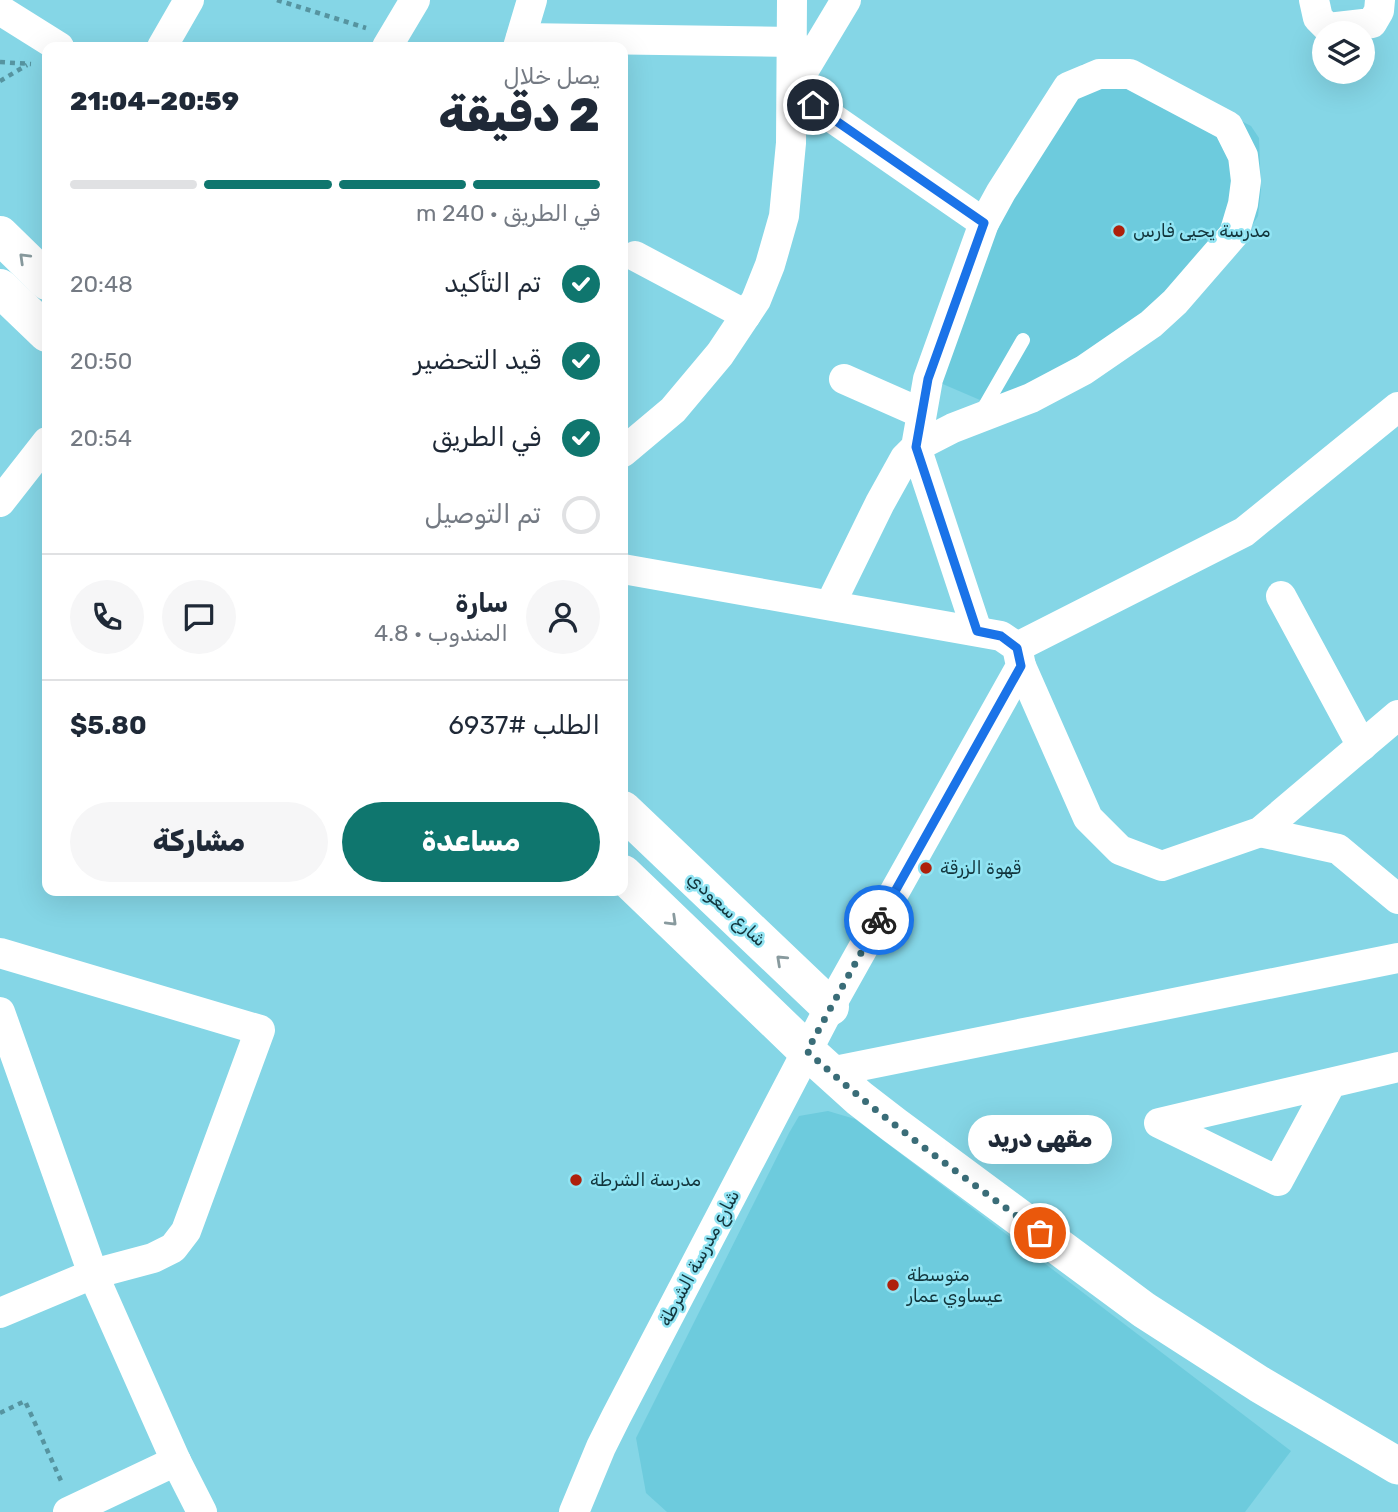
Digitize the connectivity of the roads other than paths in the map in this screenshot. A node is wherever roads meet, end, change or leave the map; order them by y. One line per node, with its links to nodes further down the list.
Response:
1 (189, 0): 9 (street)
2 (415, 0): 10 (street)
3 (532, 0): 11 (street)
4 (792, 0): 12 (street)
5 (846, 0): 15 (street)
6 (1314, 0): 7 (street)
7 (1380, 0)
8 (0, 10): 14 (street)
9 (165, 42)
10 (391, 42)
11 (519, 42)
12 (793, 42): 13 (street); 15 (street)
13 (628, 43)
14 (42, 50)
15 (792, 90): 16 (street); 21 (street)
16 (984, 223): 26 (street); 27 (street)
17 (0, 235): 19 (main road, one-way to 17)
18 (635, 256): 21 (street)
19 (42, 276)
20 (0, 288): 22 (main road)
21 (746, 315): 30 (street)
22 (42, 328)
23 (1023, 340): 27 (lane)
24 (844, 379): 26 (street)
25 (1398, 407): 36 (street)
26 (921, 413): 28 (street)
27 (977, 420): 28 (street)
28 (916, 447): 34 (street); 35 (street)
29 (42, 448): 31 (street)
30 (628, 448)
31 (0, 502)
32 (628, 570): 34 (street)
33 (1281, 596): 38 (street)
34 (830, 605): 35 (street)
35 (977, 631): 36 (street)
36 (1019, 657): 40 (street); 45 (street, شارع مدرسة الشرطة)
37 (1398, 715): 38 (street)
38 (1362, 746): 40 (street)
39 (628, 815): 45 (main road, شارع سعودي, one-way to 39)
40 (1260, 832): 42 (street)
41 (628, 879): 47 (main road, one-way to 47)
42 (1398, 899)
43 (0, 953): 50 (street)
44 (1395, 957): 47 (street)
45 (830, 1007): 47 (street, شارع مدرسة الشرطة)
46 (0, 1012): 50 (street)
47 (818, 1062): 53 (street); 54 (street, شارع مدرسة الشرطة)
48 (1398, 1066): 49 (street)
49 (1331, 1083): 49 (street)
50 (93, 1274): 51 (street); 52 (street)
51 (0, 1313)
52 (176, 1461): 55 (street); 56 (street)
53 (1398, 1466)
54 (582, 1508)
55 (71, 1511)
56 (202, 1512)

